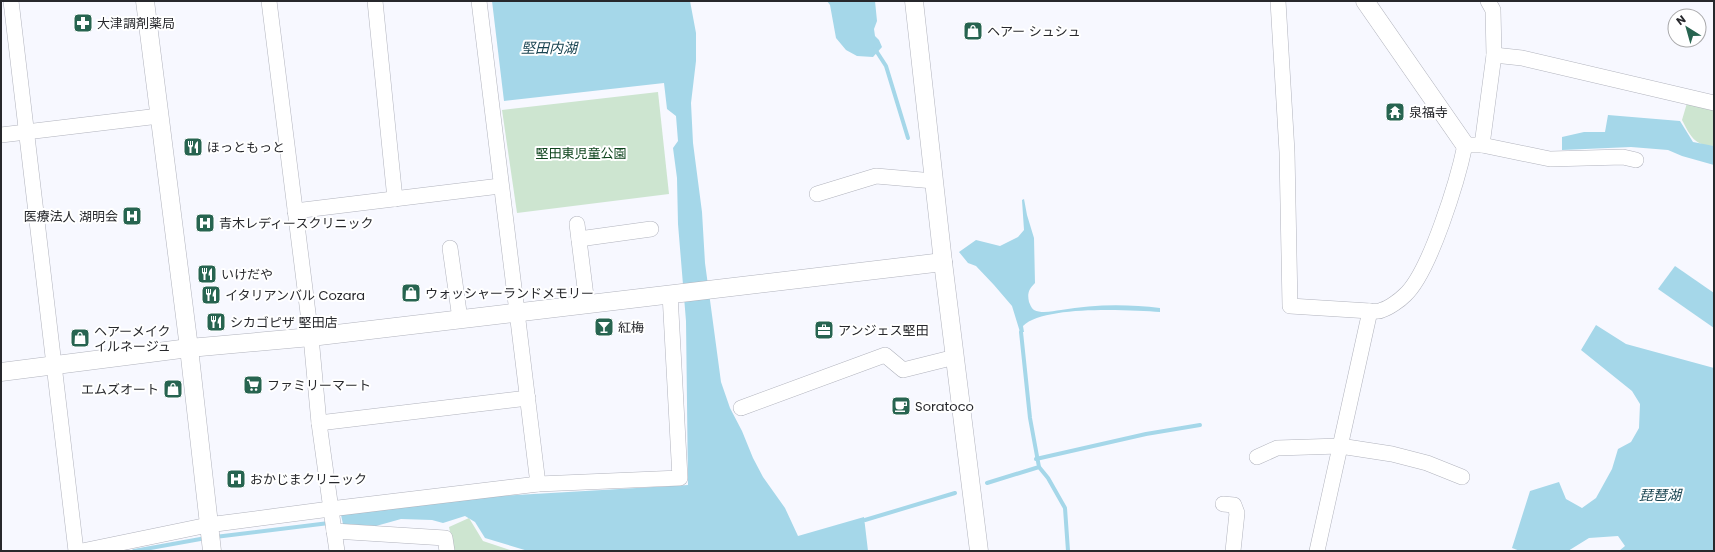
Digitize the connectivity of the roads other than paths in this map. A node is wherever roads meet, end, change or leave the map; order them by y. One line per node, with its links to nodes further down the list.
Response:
1 (11, 1): 13 (street)
2 (145, 1): 12 (street)
3 (269, 1): 21 (street)
4 (375, 1): 20 (street)
5 (479, 1): 18 (street)
6 (914, 1): 17 (street)
7 (1278, 1): 27 (street)
8 (1365, 1): 15 (street)
9 (1488, 1): 10 (street)
10 (1494, 55): 11 (street); 15 (street)
11 (1714, 103)
12 (159, 116): 13 (street); 31 (street)
13 (27, 132): 14 (street); 33 (street)
14 (1, 135)
15 (1473, 145): 16 (street); 27 (street)
16 (1636, 160)
17 (934, 181): 19 (street); 24 (street)
18 (500, 186): 20 (street); 28 (street)
19 (818, 194)
20 (394, 199): 21 (street)
21 (295, 211): 30 (street)
22 (651, 229): 26 (street)
23 (450, 248): 29 (street)
24 (943, 262): 25 (street); 32 (street)
25 (676, 293): 26 (street); 41 (street)
26 (587, 304): 28 (street)
27 (1370, 311): 38 (street)
28 (516, 312): 29 (street); 35 (street)
29 (460, 319): 30 (street)
30 (311, 337): 31 (street); 37 (street)
31 (189, 348): 33 (street); 44 (street)
32 (955, 357): 36 (street); 51 (street)
33 (54, 365): 34 (street); 46 (street)
34 (1, 372)
35 (528, 398): 37 (street); 41 (street)
36 (741, 408)
37 (319, 423): 43 (street)
38 (1340, 446): 39 (street); 40 (street); 53 (street)
39 (1257, 457)
40 (1462, 477)
41 (538, 484): 43 (street)
42 (1223, 504): 52 (street)
43 (330, 510): 44 (street); 45 (street)
44 (208, 525): 47 (street); 48 (street)
45 (334, 531): 49 (street); 50 (street)
46 (76, 551)
47 (82, 551)
48 (212, 551)
49 (337, 551)
50 (447, 551)
51 (979, 551)
52 (1233, 551)
53 (1317, 551)

